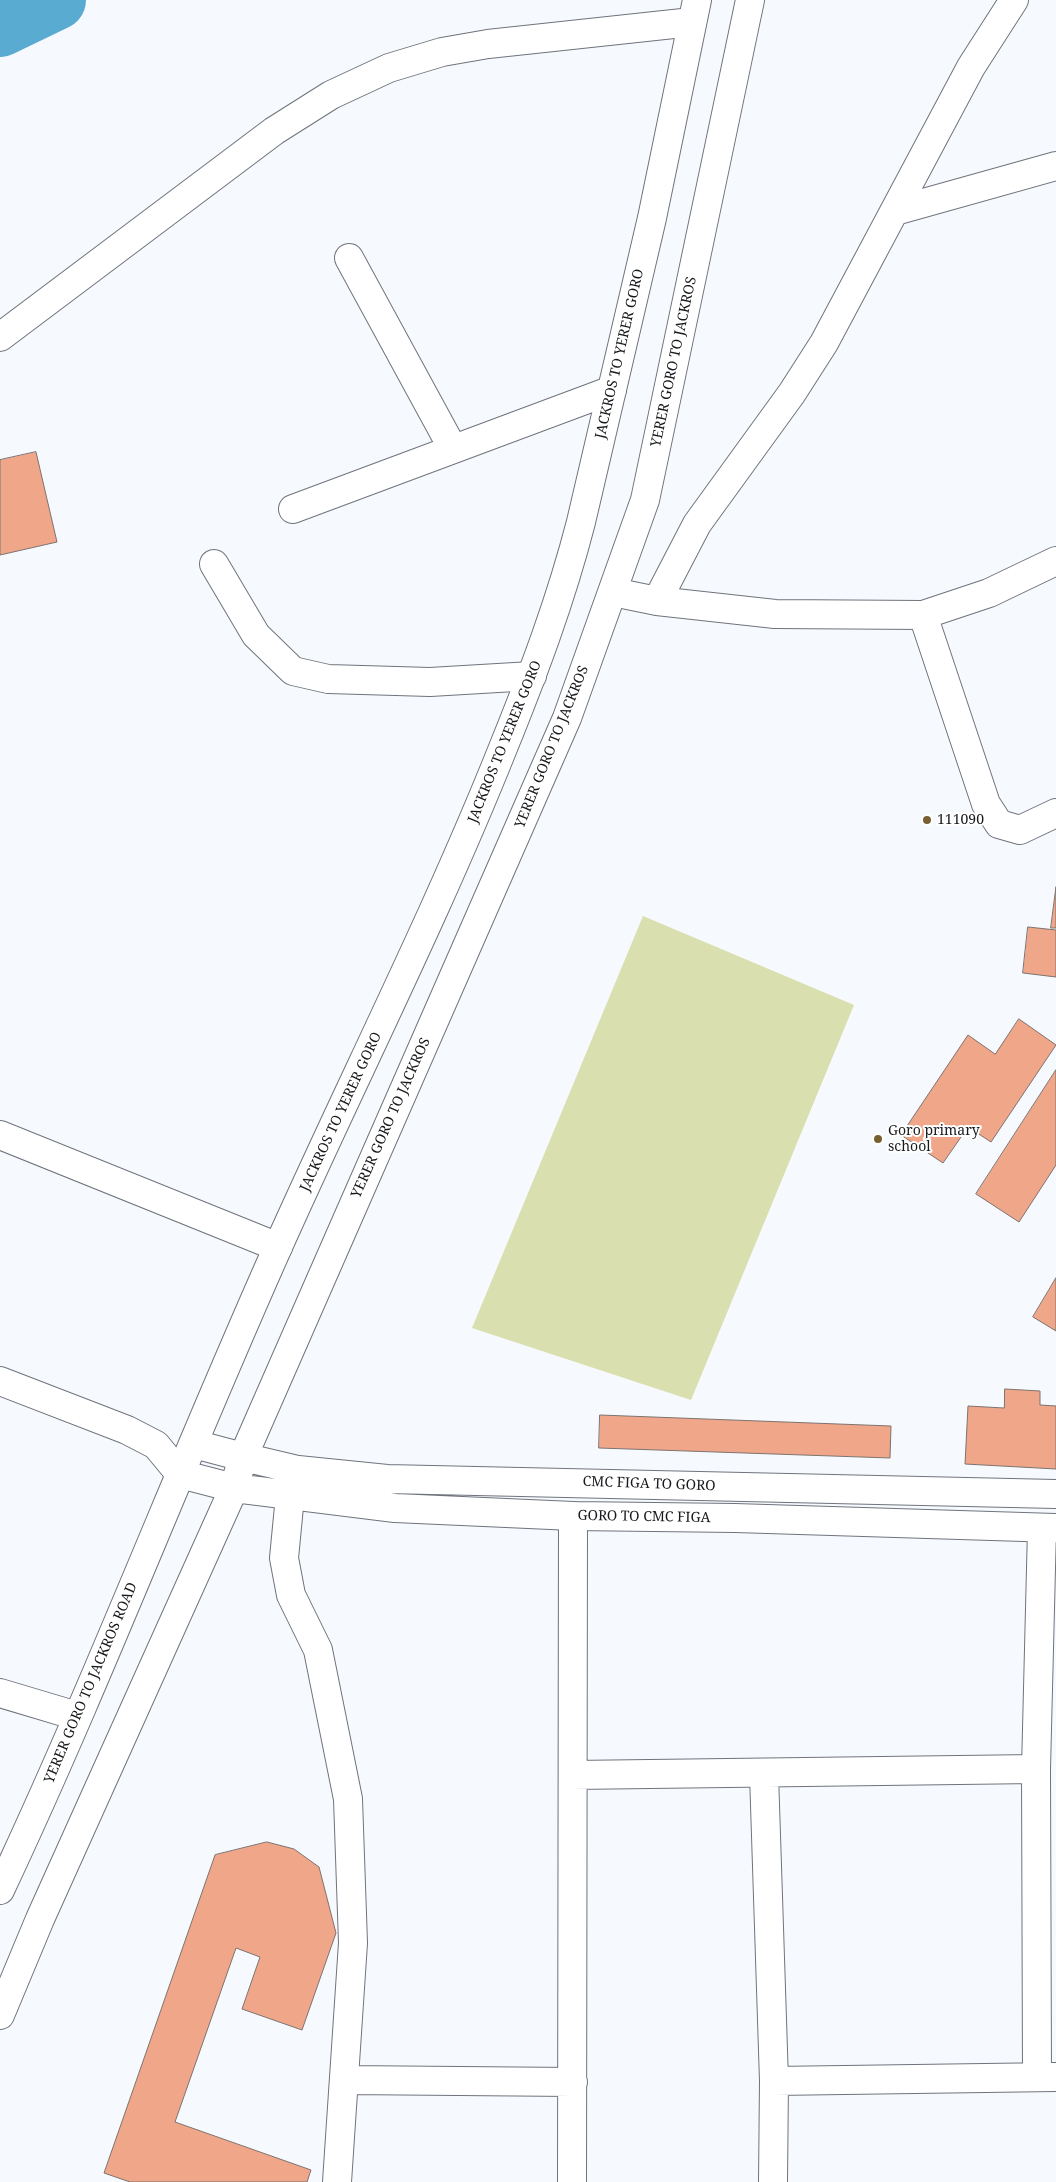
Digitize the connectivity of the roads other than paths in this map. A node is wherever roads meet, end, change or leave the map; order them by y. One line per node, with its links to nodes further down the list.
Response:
1 (750, 0): 13 (street, YERER GORO TO JACKROS)
2 (1014, 0): 5 (street)
3 (695, 11): 7 (street); 8 (street, JACKROS TO YERER GORO)
4 (1056, 166): 5 (street)
5 (895, 211): 14 (street)
6 (349, 258): 9 (street)
7 (0, 336)
8 (612, 390): 9 (street); 16 (street, JACKROS TO YERER GORO)
9 (453, 449): 10 (street)
10 (293, 508)
11 (1056, 561): 15 (street)
12 (214, 564): 16 (street)
13 (612, 592): 14 (street); 23 (street, YERER GORO TO JACKROS)
14 (657, 601): 15 (street)
15 (923, 615): 17 (street)
16 (532, 676): 19 (street, JACKROS TO YERER GORO)
17 (1056, 812)
18 (0, 1135): 19 (street)
19 (278, 1247): 21 (street, JACKROS TO YERER GORO)
20 (3, 1383): 22 (street)
21 (194, 1444): 22 (street, CMC FIGA TO GORO); 23 (street, CMC FIGA TO GORO); 25 (street, YERER GORO TO JACKROS ROAD)
22 (156, 1445): 25 (street)
23 (244, 1457): 24 (street, CMC FIGA TO GORO); 26 (street, YERER GORO TO JACKROS)
24 (298, 1470): 27 (street, CMC FIGA TO GORO); 28 (street)
25 (180, 1474): 26 (street, GORO TO CMC FIGA); 32 (street, YERER GORO TO JACKROS ROAD)
26 (234, 1488): 28 (street, GORO TO CMC FIGA); 37 (street, YERER GORO TO JACKROS)
27 (1056, 1494)
28 (290, 1496): 29 (street, GORO TO CMC FIGA); 39 (street)
29 (573, 1516): 30 (street, GORO TO CMC FIGA); 35 (street)
30 (1049, 1528): 33 (street)
31 (0, 1693): 32 (street)
32 (78, 1716): 36 (street, YERER GORO TO JACKROS ROAD)
33 (1036, 1769): 34 (street); 38 (street)
34 (764, 1774): 35 (street); 40 (street)
35 (573, 1775): 41 (street)
36 (0, 1890)
37 (0, 2015)
38 (1046, 2077): 40 (street)
39 (345, 2080): 41 (street); 42 (street)
40 (774, 2081): 44 (street)
41 (573, 2082): 43 (street)
42 (337, 2182)
43 (572, 2182)
44 (773, 2182)

